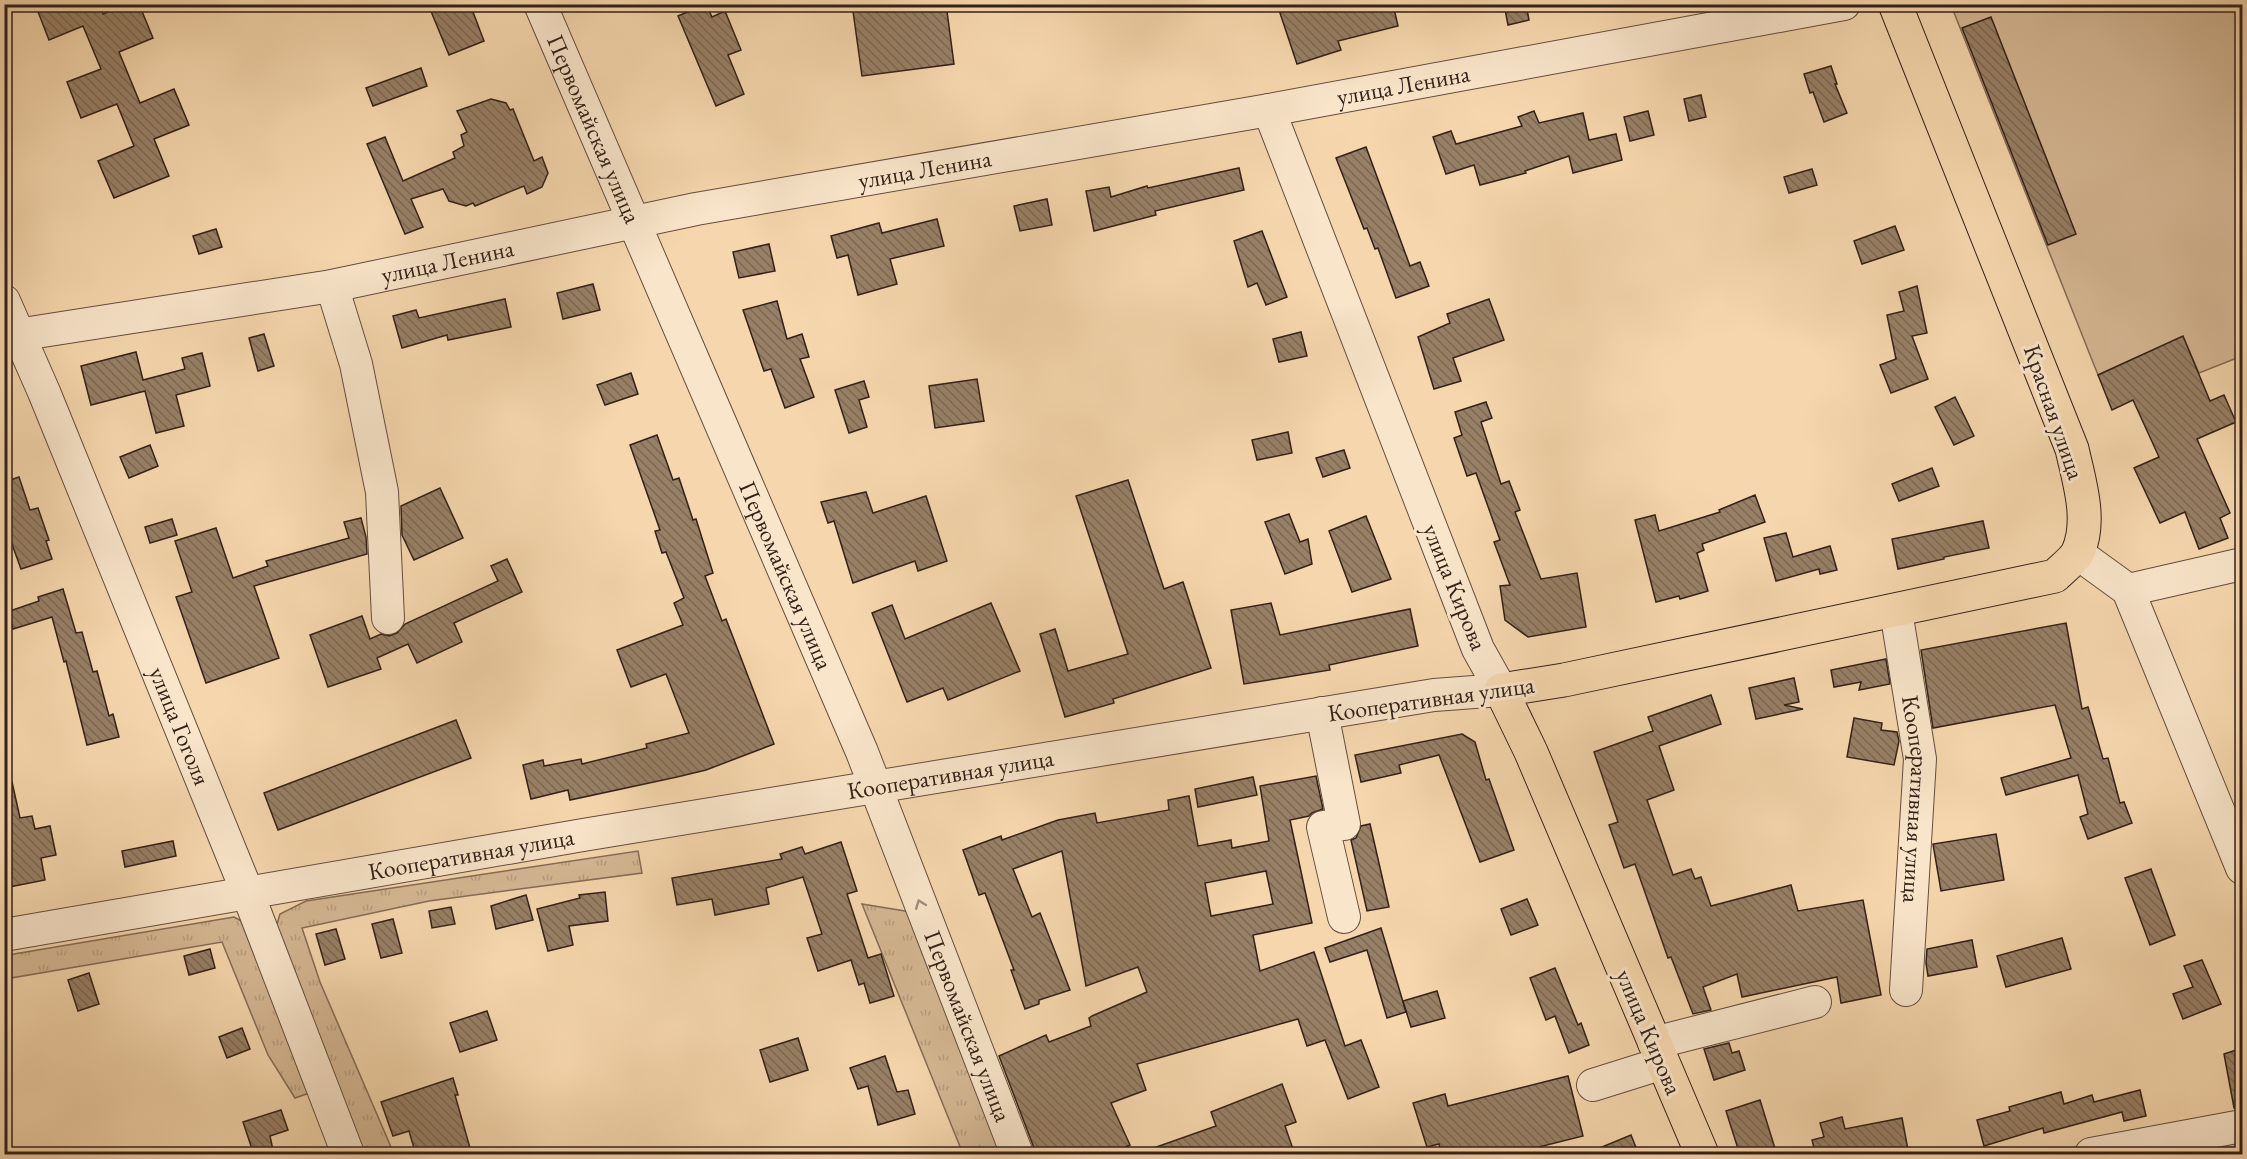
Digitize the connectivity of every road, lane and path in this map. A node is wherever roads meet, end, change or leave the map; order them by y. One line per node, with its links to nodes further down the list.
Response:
1 (540, 4): 5 (street, Первомайская улица)
2 (1844, 4): 4 (street, улица Ленина)
3 (1895, 4): 9 (main road, Красная улица)
4 (1269, 110): 5 (street, улица Ленина); 14 (street, улица Кирова)
5 (632, 222): 6 (street, улица Ленина); 16 (street, Первомайская улица)
6 (332, 286): 8 (street, улица Ленина); 13 (street)
7 (4, 301): 8 (street, улица Гоголя)
8 (13, 336): 18 (street, улица Гоголя)
9 (2078, 553): 11 (street); 12 (main road, Кооперативная улица)
10 (2242, 564): 11 (street)
11 (2128, 590): 17 (street)
12 (1896, 611): 14 (main road, Кооперативная улица); 21 (street, Кооперативная улица)
13 (388, 618)
14 (1501, 690): 15 (street, Кооперативная улица); 23 (main road, улица Кирова)
15 (1322, 713): 16 (street, Кооперативная улица); 19 (street)
16 (874, 787): 18 (street, Кооперативная улица); 27 (street, Первомайская улица, one-way to 16)
17 (2242, 868)
18 (248, 894): 20 (street, Кооперативная улица); 26 (street, улица Гоголя)
19 (1344, 917)
20 (4, 935)
21 (1906, 990)
22 (1815, 1002): 23 (street)
23 (1658, 1053): 24 (street); 28 (main road, улица Кирова)
24 (1593, 1085)
25 (2242, 1126): 29 (street)
26 (348, 1155)
27 (1017, 1155)
28 (1702, 1155)
29 (2091, 1155)

